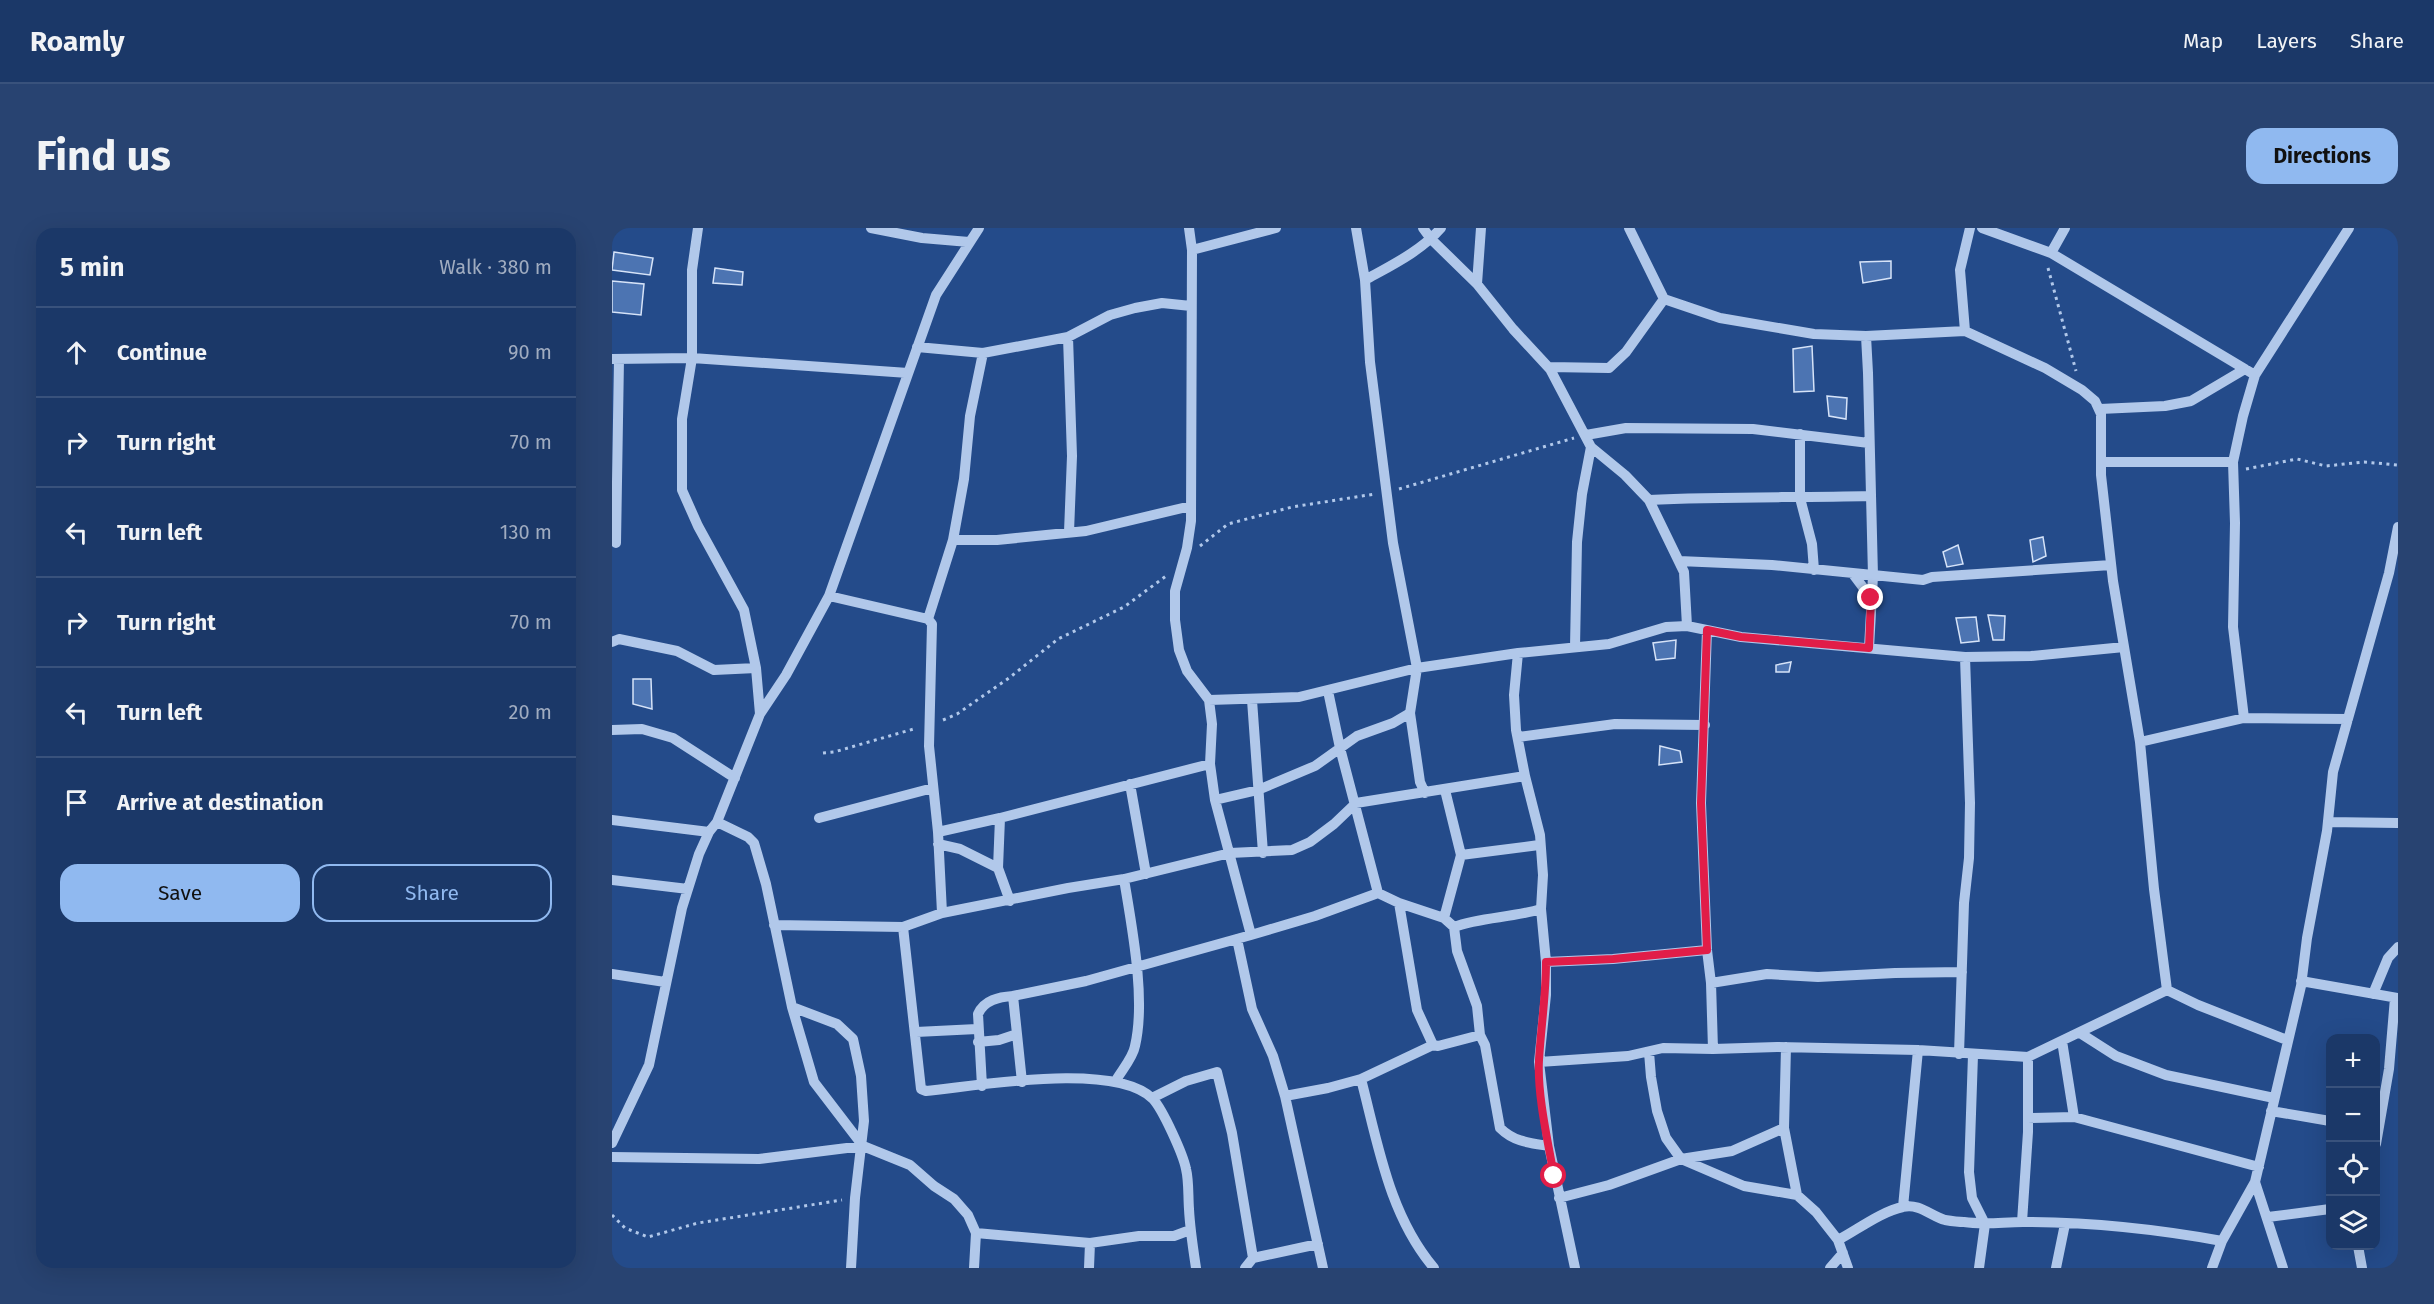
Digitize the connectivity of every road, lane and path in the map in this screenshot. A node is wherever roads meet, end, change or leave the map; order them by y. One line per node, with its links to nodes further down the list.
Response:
1 (698, 228): 28 (street)
2 (871, 228): 16 (street)
3 (979, 228): 16 (street)
4 (1190, 228): 17 (street)
5 (1276, 228): 17 (street)
6 (1356, 228): 19 (street)
7 (1423, 228): 15 (street)
8 (1441, 228): 15 (street)
9 (1481, 228): 20 (street)
10 (1629, 228): 21 (street)
11 (1970, 228): 23 (street)
12 (1982, 228): 18 (street)
13 (2065, 228): 18 (street)
14 (2349, 228): 31 (street)
15 (1431, 239): 19 (street); 20 (street)
16 (969, 242): 26 (street)
17 (1191, 250): 22 (street)
18 (2049, 256): 31 (street); 33 (path)
19 (1365, 280): 42 (street)
20 (1478, 284): 30 (street)
21 (1664, 299): 24 (street); 30 (street)
22 (1191, 306): 25 (street); 46 (street)
23 (1965, 331): 24 (street); 34 (street)
24 (1866, 336): 37 (street)
25 (1068, 337): 27 (street); 48 (street)
26 (917, 347): 27 (street); 32 (street)
27 (983, 353): 49 (street)
28 (692, 358): 29 (street); 32 (street); 68 (street)
29 (616, 359): 50 (street)
30 (1549, 367): 36 (street)
31 (2250, 372): 34 (street); 41 (street)
32 (908, 374): 57 (street)
33 (2077, 376)
34 (2100, 409): 39 (street)
35 (1800, 434): 36 (street); 37 (street); 44 (street)
36 (1586, 435): 38 (street); 42 (path)
37 (1869, 443): 43 (street)
38 (1591, 447): 45 (street); 63 (street)
39 (2101, 462): 41 (street); 53 (street)
40 (2398, 465): 41 (path)
41 (2233, 467): 75 (street)
42 (1387, 494): 51 (path); 69 (street)
43 (1870, 496): 44 (street); 56 (street)
44 (1800, 498): 45 (street); 54 (street)
45 (1649, 500): 52 (street)
46 (1191, 506): 48 (street); 51 (street)
47 (2398, 527): 76 (street)
48 (1069, 532): 49 (street)
49 (953, 540): 59 (street)
50 (616, 543)
51 (1184, 559): 71 (street); 77 (path)
52 (1679, 561): 54 (street); 60 (street)
53 (2111, 565): 56 (street); 64 (street)
54 (1814, 570): 55 (street)
55 (1853, 574): 56 (street); 58 (street)
56 (1873, 576): 58 (street)
57 (829, 596): 59 (street); 74 (street)
58 (1871, 598): 65 (street)
59 (928, 619): 77 (street)
60 (1687, 626): 61 (street); 63 (street)
61 (1707, 630): 65 (street); 78 (street)
62 (612, 642): 68 (street)
63 (1575, 647): 66 (street)
64 (2124, 647): 67 (street); 81 (street)
65 (1869, 648): 67 (street)
66 (1518, 653): 69 (street); 80 (street)
67 (1965, 657): 127 (street)
68 (756, 668): 74 (street)
69 (1417, 668): 70 (street); 73 (street)
70 (1328, 691): 72 (street); 82 (street)
71 (1209, 700): 72 (street); 84 (street)
72 (1252, 700): 89 (street)
73 (1410, 713): 82 (street); 91 (street)
74 (760, 714): 86 (street)
75 (2244, 718): 76 (street); 81 (street)
76 (2348, 719): 98 (street)
77 (930, 725): 83 (path); 88 (street)
78 (1705, 725): 80 (street); 124 (street)
79 (612, 730): 86 (street)
80 (1518, 737): 85 (street)
81 (2140, 742): 132 (street)
82 (1340, 748): 89 (street); 93 (street)
83 (823, 753)
84 (1210, 764): 87 (street); 92 (street)
85 (1525, 776): 90 (street); 103 (street)
86 (735, 778): 97 (street)
87 (1130, 784): 95 (street); 108 (street)
88 (933, 788): 94 (street); 101 (street)
89 (1258, 790): 92 (street); 105 (street)
90 (1445, 790): 91 (street); 106 (street)
91 (1425, 793): 93 (street)
92 (1215, 800): 104 (street)
93 (1356, 803): 105 (street); 112 (street)
94 (819, 818)
95 (1000, 818): 101 (street); 107 (street)
96 (612, 820): 100 (street)
97 (717, 822): 100 (street); 118 (street)
98 (2328, 822): 99 (street); 129 (street)
99 (2398, 823)
100 (709, 832): 111 (street)
101 (938, 832): 102 (street)
102 (938, 844): 107 (street); 116 (street)
103 (1539, 845): 106 (street); 115 (street)
104 (1230, 853): 105 (street); 108 (street); 121 (street)
105 (1263, 853)
106 (1461, 855): 117 (street)
107 (998, 868): 113 (street)
108 (1146, 874): 109 (street)
109 (1124, 879): 113 (street); 126 (street)
110 (612, 880): 111 (street)
111 (688, 889): 130 (street)
112 (1378, 893): 114 (street); 121 (street)
113 (1010, 901): 116 (street)
114 (1399, 903): 117 (street); 145 (street)
115 (1541, 909): 120 (street); 125 (street)
116 (942, 913): 119 (street)
117 (1444, 918): 120 (street)
118 (774, 925): 119 (street); 136 (street)
119 (903, 927): 138 (street)
120 (1454, 927): 141 (street)
121 (1251, 935): 122 (street)
122 (1237, 939): 126 (street); 158 (street)
123 (2398, 947): 133 (street)
124 (1707, 950): 125 (street); 131 (street)
125 (1546, 962): 153 (street)
126 (1137, 965): 134 (street); 156 (street)
127 (1962, 972): 131 (street); 150 (street)
128 (612, 974): 130 (street)
129 (2301, 981): 133 (street); 142 (street)
130 (664, 982): 167 (street)
131 (1711, 984): 147 (street)
132 (2167, 990): 139 (street); 142 (street)
133 (2373, 994): 135 (street)
134 (1013, 996): 137 (street); 140 (street)
135 (2396, 998): 162 (street)
136 (792, 1007): 168 (street); 168 (street)
137 (977, 1029): 138 (street); 144 (street)
138 (916, 1032): 157 (street)
139 (2080, 1033): 143 (street); 160 (street)
140 (1017, 1034): 144 (street); 155 (street)
141 (1480, 1035): 145 (street); 169 (street)
142 (2287, 1040): 160 (street)
143 (2062, 1041): 152 (street); 163 (street)
144 (978, 1042): 157 (street)
145 (1433, 1045): 154 (street)
146 (1786, 1047): 147 (street); 148 (street); 166 (street)
147 (1713, 1050): 149 (street)
148 (1918, 1050): 150 (street); 177 (street)
149 (1649, 1052): 153 (street); 171 (street)
150 (1959, 1054): 151 (street)
151 (1973, 1055): 152 (street); 182 (street)
152 (2028, 1057): 164 (street)
153 (1539, 1062): 169 (street)
154 (1361, 1079): 158 (street); 199 (street)
155 (1022, 1082): 156 (street); 157 (street)
156 (1115, 1082): 159 (street)
157 (982, 1086)
158 (1285, 1096): 189 (street)
159 (1152, 1098): 184 (street); 192 (street)
160 (2274, 1098): 161 (street)
161 (2271, 1111): 165 (street); 172 (street)
162 (2380, 1115)
163 (2074, 1117): 164 (street); 172 (street)
164 (2028, 1118): 181 (street)
165 (2326, 1120)
166 (1784, 1128): 171 (street); 174 (street)
167 (612, 1143)
168 (863, 1146): 170 (street); 175 (street); 185 (street)
169 (1548, 1146): 176 (street)
170 (612, 1157)
171 (1681, 1159): 174 (street); 176 (street)
172 (2259, 1167): 173 (street)
173 (2255, 1182): 180 (street); 187 (street)
174 (1797, 1195): 186 (street)
175 (855, 1198): 179 (path); 193 (street)
176 (1559, 1198): 200 (street)
177 (1903, 1207): 182 (street); 186 (street)
178 (2326, 1210): 180 (street)
179 (612, 1215)
180 (2268, 1218): 206 (street)
181 (2022, 1222): 182 (street); 183 (street)
182 (1985, 1224): 203 (street)
183 (2065, 1224): 187 (street); 204 (street)
184 (1190, 1230): 188 (street); 196 (street)
185 (976, 1233): 188 (street); 194 (street)
186 (1838, 1240): 191 (street)
187 (2222, 1241): 205 (street)
188 (1090, 1243): 195 (street)
189 (1318, 1244): 192 (street); 198 (street)
190 (2359, 1250): 207 (street)
191 (1843, 1253): 201 (street); 202 (street)
192 (1253, 1258): 197 (street)
193 (851, 1268)
194 (974, 1268)
195 (1089, 1268)
196 (1196, 1268)
197 (1245, 1268)
198 (1323, 1268)
199 (1434, 1268)
200 (1575, 1268)
201 (1830, 1268)
202 (1848, 1268)
203 (1979, 1268)
204 (2056, 1268)
205 (2212, 1268)
206 (2283, 1268)
207 (2362, 1268)

